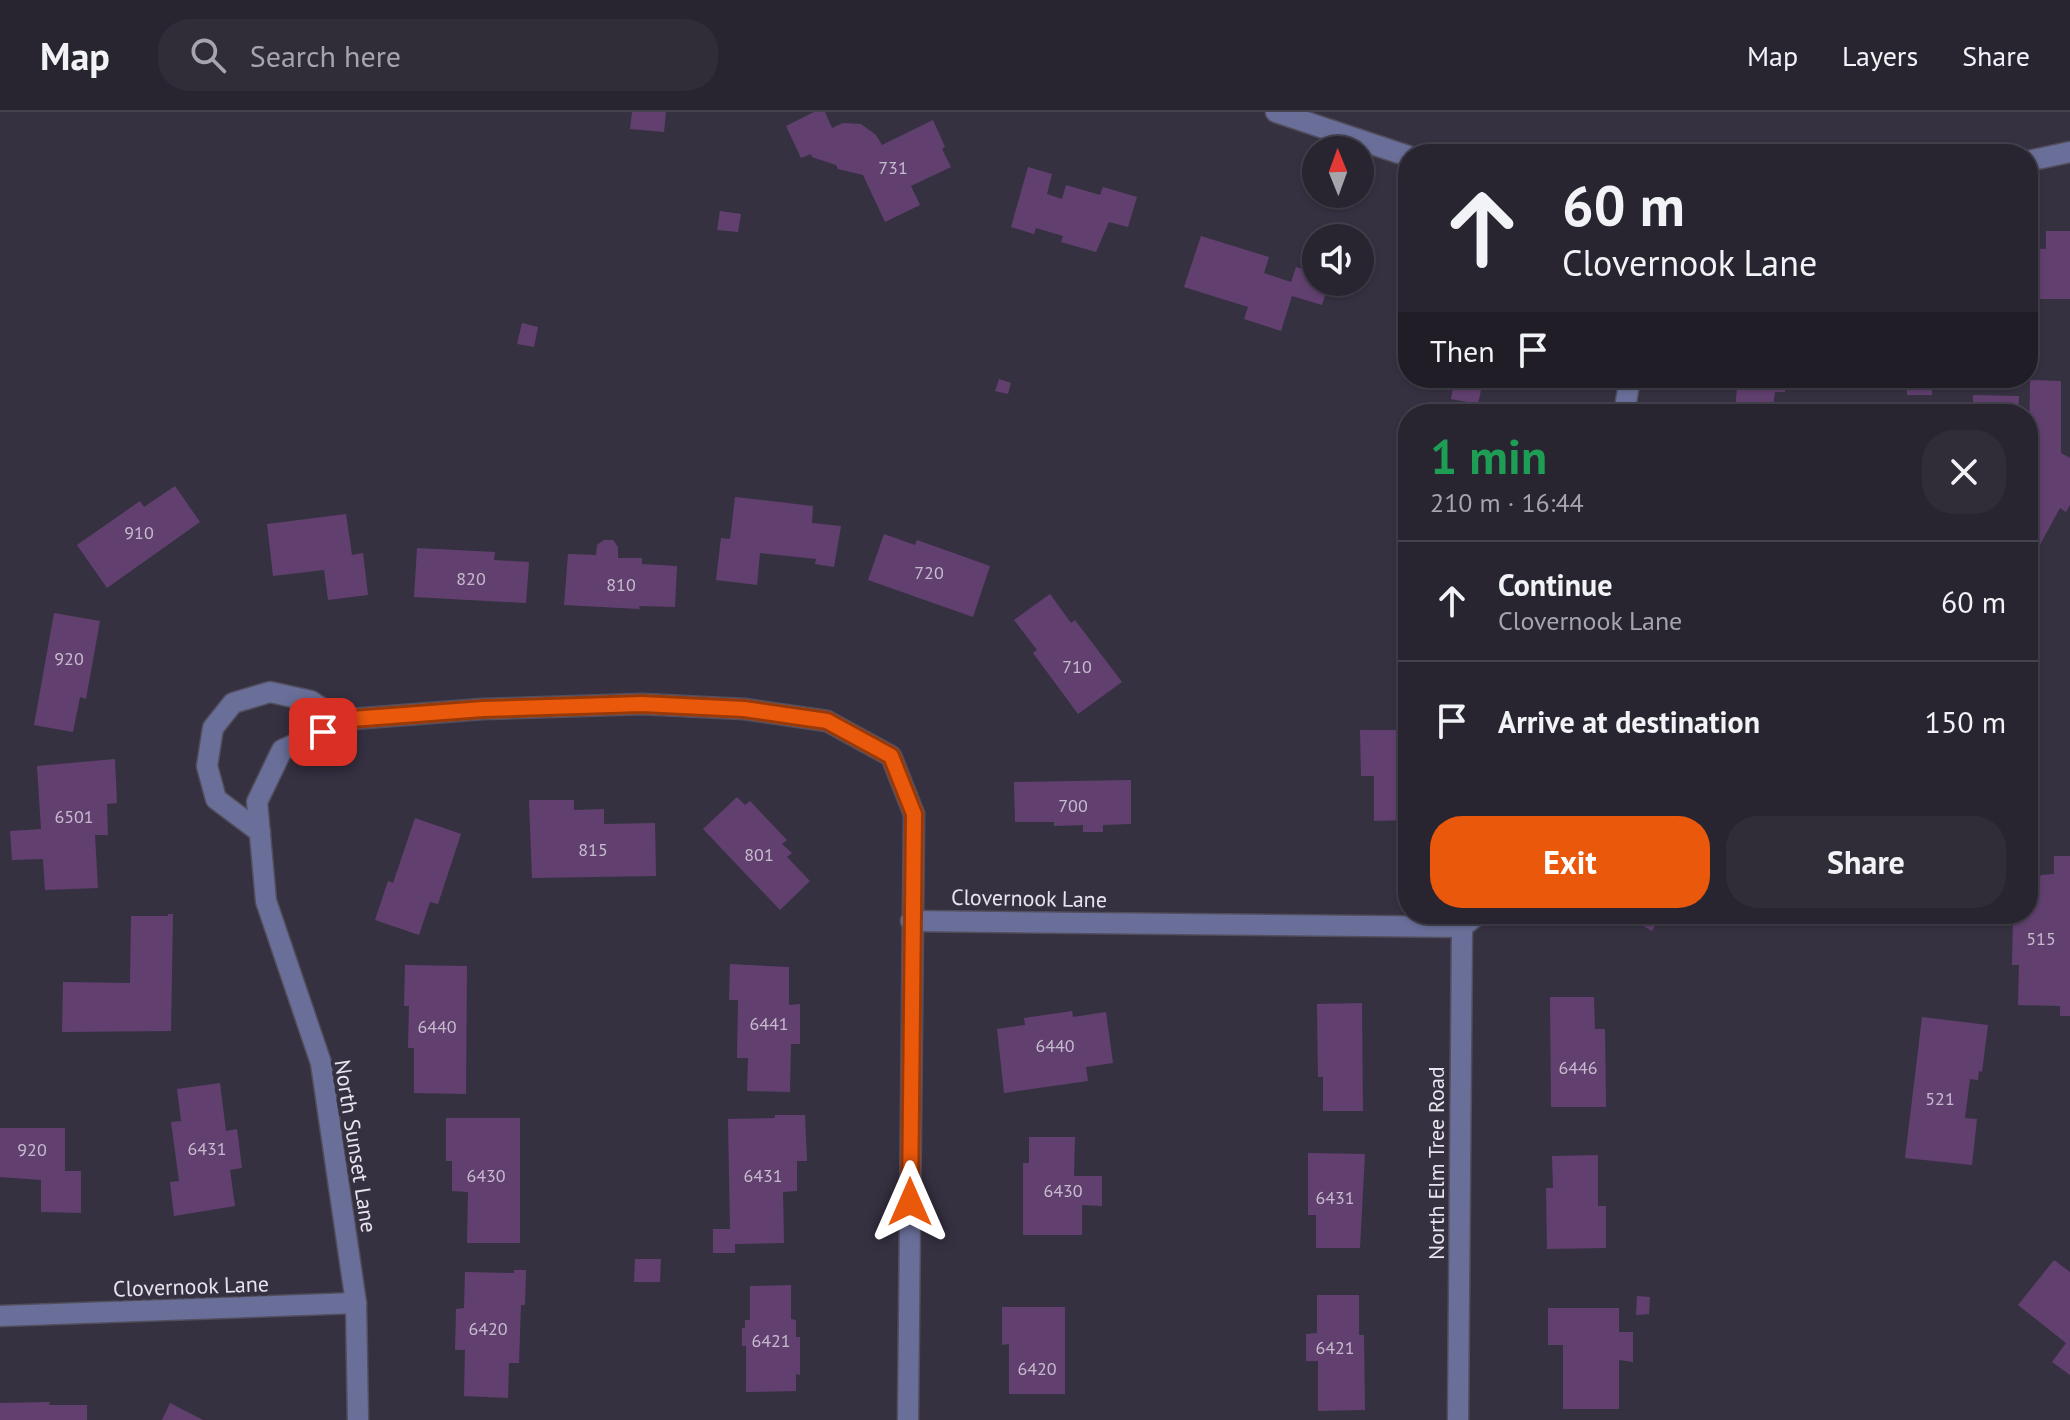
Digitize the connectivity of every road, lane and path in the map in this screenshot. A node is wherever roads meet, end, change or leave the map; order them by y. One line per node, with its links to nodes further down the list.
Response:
1 (1276, 112): 2 (street)
2 (1298, 115): 3 (street)
3 (1398, 152)
4 (2070, 152): 5 (street)
5 (2038, 159)
6 (343, 722): 7 (street, North Sunset Lane); 7 (street); 9 (street)
7 (260, 832): 11 (street, North Sunset Lane)
8 (1398, 920): 9 (street, Clovernook Lane)
9 (911, 921): 14 (street)
10 (1470, 924): 15 (street, North Elm Tree Road)
11 (356, 1303): 12 (street, Clovernook Lane); 13 (street, North Sunset Lane)
12 (0, 1316)
13 (358, 1420)
14 (908, 1420)
15 (1458, 1420)

